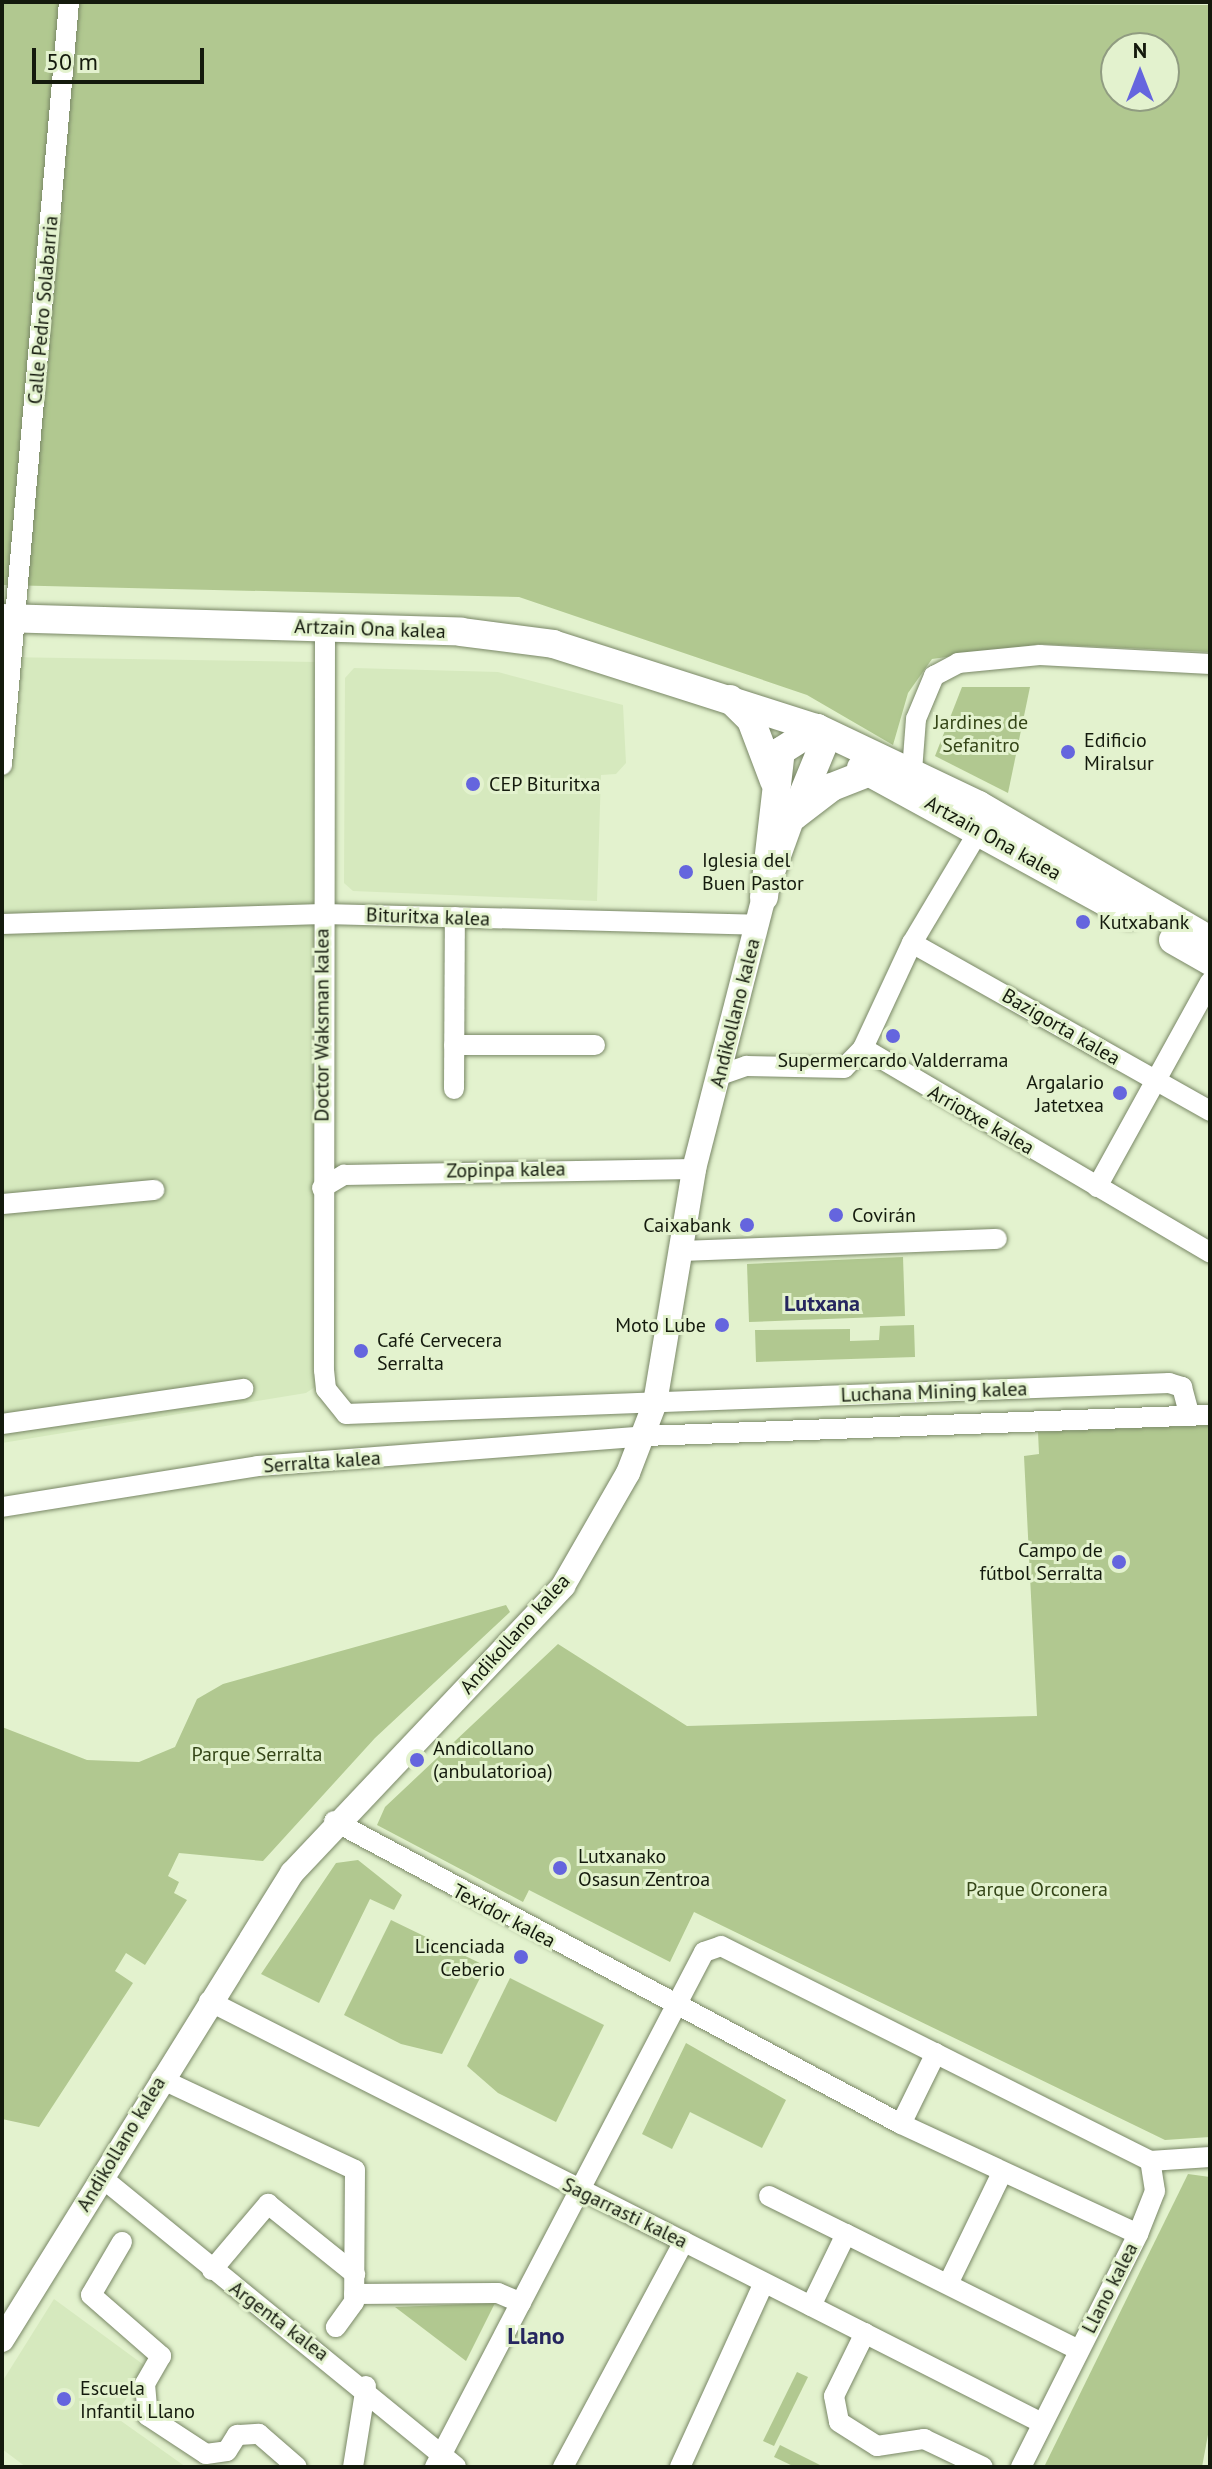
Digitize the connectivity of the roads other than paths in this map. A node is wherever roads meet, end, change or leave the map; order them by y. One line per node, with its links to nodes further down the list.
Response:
1 (69, 2): 2 (street, Calle Pedro Solabarria)
2 (9, 618): 3 (main road, Artzain Ona kalea); 7 (street, Calle Pedro Solabarria)
3 (325, 628): 5 (main road, Artzain Ona kalea); 14 (street, Doctor Waksman kalea)
4 (1210, 664): 8 (street)
5 (730, 698): 6 (main road, Artzain Ona kalea); 10 (main road)
6 (812, 737): 8 (main road, Artzain Ona kalea); 9 (main road, Artzain Ona kalea); 10 (main road); 11 (main road)
7 (2, 765)
8 (912, 771): 12 (main road, Artzain Ona kalea)
9 (870, 772): 11 (main road); 12 (main road, Artzain Ona kalea)
10 (774, 781): 13 (main road)
11 (793, 817): 13 (street, Andikollano kalea)
12 (984, 820): 18 (main road, Artzain Ona kalea); 19 (street); 20 (main road, Artzain Ona kalea)
13 (764, 897): 17 (street, Andikollano kalea)
14 (323, 914): 15 (street, Bituritxa kalea); 16 (street, Bituritxa kalea); 33 (street, Doctor Waksman kalea)
15 (455, 917): 17 (street, Bituritxa kalea); 23 (street)
16 (2, 924)
17 (758, 925): 22 (street, Andikollano kalea)
18 (1210, 940)
19 (912, 943): 25 (street); 28 (street, Bazigorta kalea)
20 (1210, 961)
21 (1210, 982): 28 (street)
22 (729, 1044): 26 (street); 27 (street, Andikollano kalea)
23 (454, 1045): 24 (street); 29 (street)
24 (595, 1045)
25 (863, 1048): 26 (street); 32 (street, Arriotxe kalea)
26 (746, 1066): 27 (street)
27 (720, 1075): 31 (street, Andikollano kalea)
28 (1159, 1083): 30 (street, Bazigorta kalea); 32 (street)
29 (454, 1089)
30 (1210, 1111)
31 (694, 1169): 33 (street, Zopinpa kalea); 37 (street, Andikollano kalea)
32 (1097, 1187): 38 (street, Arriotxe kalea)
33 (322, 1188): 41 (street, Doctor Waksman kalea)
34 (154, 1190): 35 (street)
35 (2, 1204)
36 (997, 1239): 37 (street)
37 (679, 1251): 41 (street, Andikollano kalea)
38 (1210, 1252)
39 (243, 1389): 43 (street)
40 (694, 1401): 41 (street, Luchana Mining kalea); 42 (street, Luchana Mining kalea); 44 (street)
41 (655, 1403): 45 (street, Andikollano kalea)
42 (1200, 1415): 44 (street, Luchana Mining kalea)
43 (2, 1424)
44 (684, 1435): 45 (street, Luchana Mining kalea)
45 (645, 1436): 46 (street, Serralta kalea); 47 (street, Andikollano kalea)
46 (2, 1507)
47 (334, 1821): 48 (street, Andikollano kalea); 49 (street, Texidor kalea)
48 (209, 2001): 51 (street, Andikollano kalea); 57 (street, Sagarrasti kalea)
49 (676, 2008): 50 (street); 52 (street, Texidor kalea); 57 (street)
50 (936, 2053): 52 (street); 54 (street)
51 (161, 2079): 56 (street, Andikollano kalea); 65 (street)
52 (901, 2124): 55 (street, Texidor kalea)
53 (1210, 2157): 54 (street)
54 (1150, 2161): 60 (street, Llano kalea)
55 (1002, 2173): 60 (street, Texidor kalea); 66 (street)
56 (101, 2177): 63 (street, Argenta kalea); 71 (street, Andikollano kalea)
57 (576, 2192): 61 (street, Sagarrasti kalea); 67 (street)
58 (769, 2196): 59 (street)
59 (846, 2234): 66 (street); 68 (street)
60 (1138, 2234): 72 (street, Llano kalea)
61 (684, 2241): 64 (street, Sagarrasti kalea); 78 (street)
62 (122, 2242): 79 (street)
63 (212, 2270): 65 (street); 73 (street, Argenta kalea)
64 (764, 2283): 68 (street, Sagarrasti kalea); 81 (street)
65 (354, 2284): 67 (street); 69 (street)
66 (948, 2284): 72 (street)
67 (521, 2303): 75 (street)
68 (811, 2306): 70 (street, Sagarrasti kalea)
69 (336, 2327)
70 (865, 2333): 74 (street, Sagarrasti kalea); 82 (street)
71 (2, 2340)
72 (1079, 2350): 74 (street, Llano kalea)
73 (366, 2386): 76 (street, Argenta kalea); 80 (street)
74 (1042, 2423): 83 (street, Llano kalea)
75 (455, 2425): 76 (street); 77 (street)
76 (414, 2430): 77 (street, Argenta kalea)
77 (445, 2462)
78 (573, 2465)
79 (297, 2467)
80 (353, 2467)
81 (680, 2467)
82 (983, 2467)
83 (1021, 2467)

